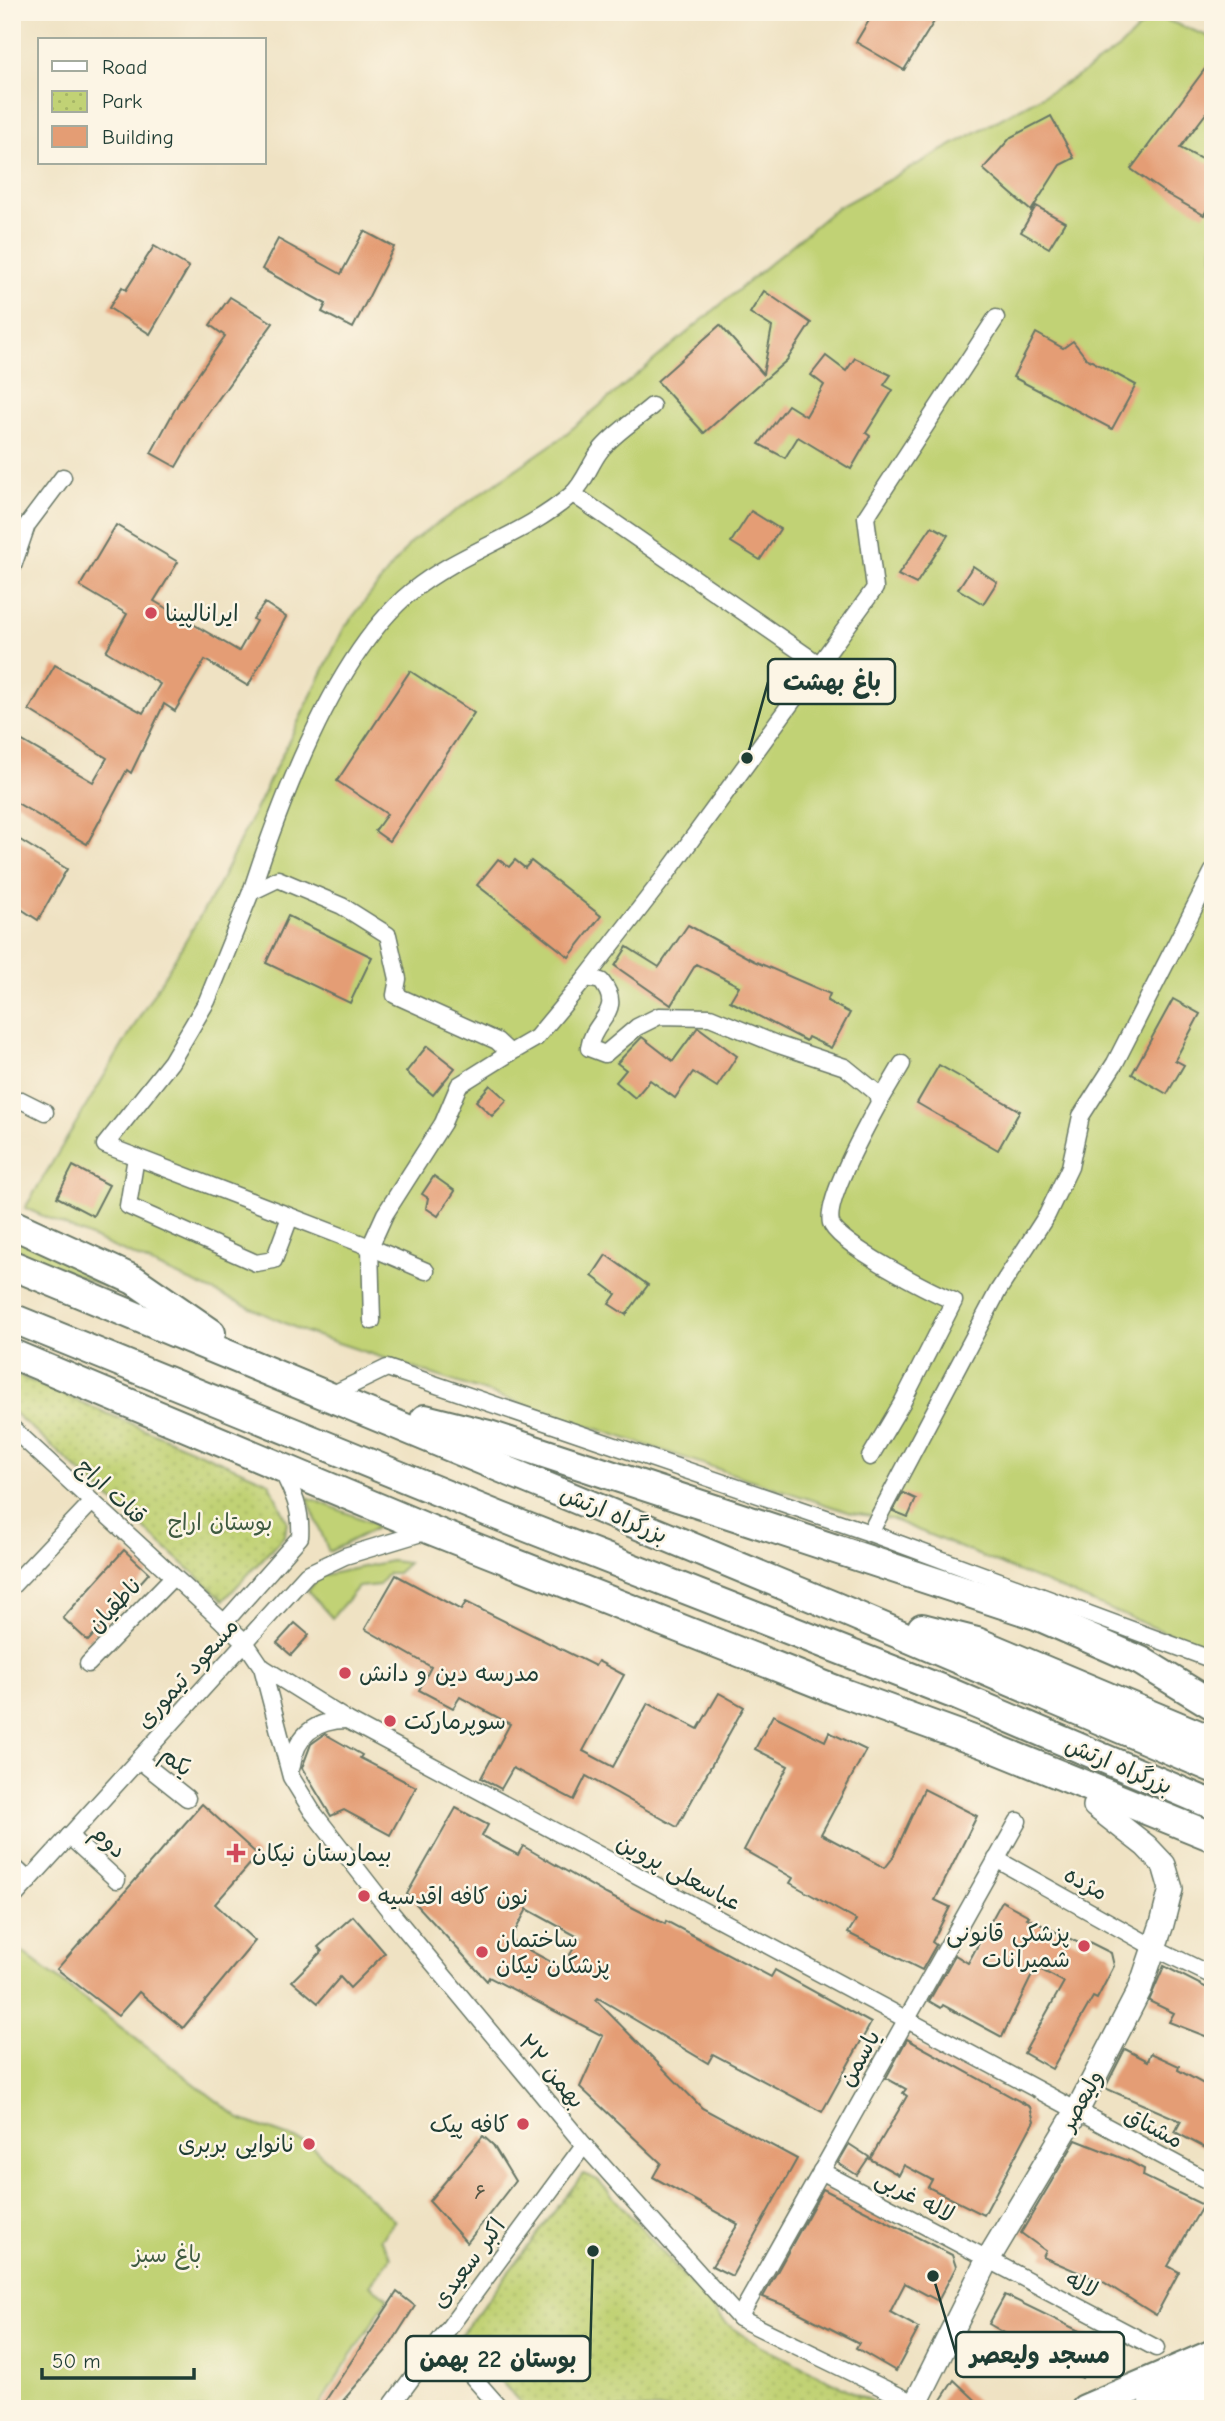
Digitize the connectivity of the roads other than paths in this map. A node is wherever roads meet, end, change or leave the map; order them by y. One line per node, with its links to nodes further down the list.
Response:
1 (996, 318): 6 (street)
2 (653, 406): 4 (street)
3 (63, 477): 5 (street)
4 (573, 494): 6 (street); 8 (street)
5 (12, 569)
6 (820, 665): 9 (street)
7 (1213, 871): 32 (street)
8 (251, 892): 10 (street); 15 (street)
9 (586, 978): 10 (street); 13 (street)
10 (510, 1053): 18 (street)
11 (902, 1064): 13 (street)
12 (21, 1100): 14 (street)
13 (879, 1103): 27 (street)
14 (46, 1112)
15 (136, 1157): 16 (street); 16 (street)
16 (290, 1217): 18 (street)
17 (12, 1223): 24 (highway)
18 (370, 1248): 20 (street); 22 (street)
19 (12, 1265): 24 (highway, بزرگراه ارتش)
20 (426, 1271)
21 (12, 1318): 30 (highway, بزرگراه ارتش)
22 (372, 1321)
23 (12, 1354): 28 (highway)
24 (250, 1362): 25 (highway, بزرگراه ارتش)
25 (331, 1395): 32 (street); 36 (highway, بزرگراه ارتش); 43 (highway)
26 (12, 1428): 29 (street, قنات اراج)
27 (870, 1457)
28 (279, 1466): 31 (highway); 37 (street, مسعود تیموری)
29 (91, 1503): 33 (street, قنات اراج); 35 (street)
30 (501, 1517): 31 (highway); 34 (highway); 50 (highway, بزرگراه ارتش)
31 (430, 1530): 34 (highway); 38 (street, مسعود تیموری)
32 (870, 1533): 39 (street)
33 (173, 1577): 37 (street, قنات اراج); 40 (street, ناطقیان)
34 (548, 1577): 42 (highway)
35 (12, 1586)
36 (836, 1606): 45 (highway); 47 (highway, بزرگراه ارتش)
37 (224, 1623): 38 (street, قنات اراج)
38 (245, 1642): 41 (street, قنات اراج); 46 (street, مسعود تیموری)
39 (1213, 1660)
40 (88, 1664)
41 (262, 1667): 44 (street, عباسعلی پروین); 48 (street, ۲۲ بهمن)
42 (838, 1691): 51 (highway); 54 (highway)
43 (1213, 1705)
44 (347, 1720): 48 (street); 63 (street, عباسعلی پروین)
45 (1213, 1741)
46 (139, 1760): 49 (street, یکم); 53 (street, مسعود تیموری)
47 (1213, 1768)
48 (291, 1777): 65 (street, ۲۲ بهمن)
49 (187, 1798)
50 (1213, 1805)
51 (1095, 1806): 55 (highway); 61 (main road, ولیعصر)
52 (1018, 1821): 56 (street, یاسمن)
53 (69, 1836): 58 (street, دوم); 59 (street, مسعود تیموری)
54 (1213, 1837)
55 (1213, 1858)
56 (996, 1859): 61 (street, مژده); 63 (street, یاسمن)
57 (12, 1865): 59 (street)
58 (117, 1880)
59 (29, 1881): 60 (street, مسعود تیموری)
60 (12, 1899)
61 (1153, 1947): 62 (street); 64 (main road, ولیعصر)
62 (1213, 1976)
63 (906, 2020): 64 (street, عباسعلی پروین); 66 (street, یاسمن)
64 (1077, 2111): 67 (street, مشتاق); 68 (main road, ولیعصر)
65 (584, 2145): 69 (street, ۲۲ بهمن); 70 (street, اکبر سعیدی)
66 (821, 2171): 68 (street, لاله غربی); 69 (street, یاسمن)
67 (1210, 2182)
68 (987, 2261): 71 (street, لاله); 74 (main road, ولیعصر)
69 (739, 2318): 74 (street, ۲۲ بهمن)
70 (440, 2340): 75 (street, اکبر سعیدی); 76 (street)
71 (1156, 2348)
72 (1213, 2354): 77 (highway)
73 (1213, 2383): 78 (highway)
74 (915, 2407)
75 (389, 2409)
76 (501, 2409)
77 (1085, 2409)
78 (1151, 2409)

